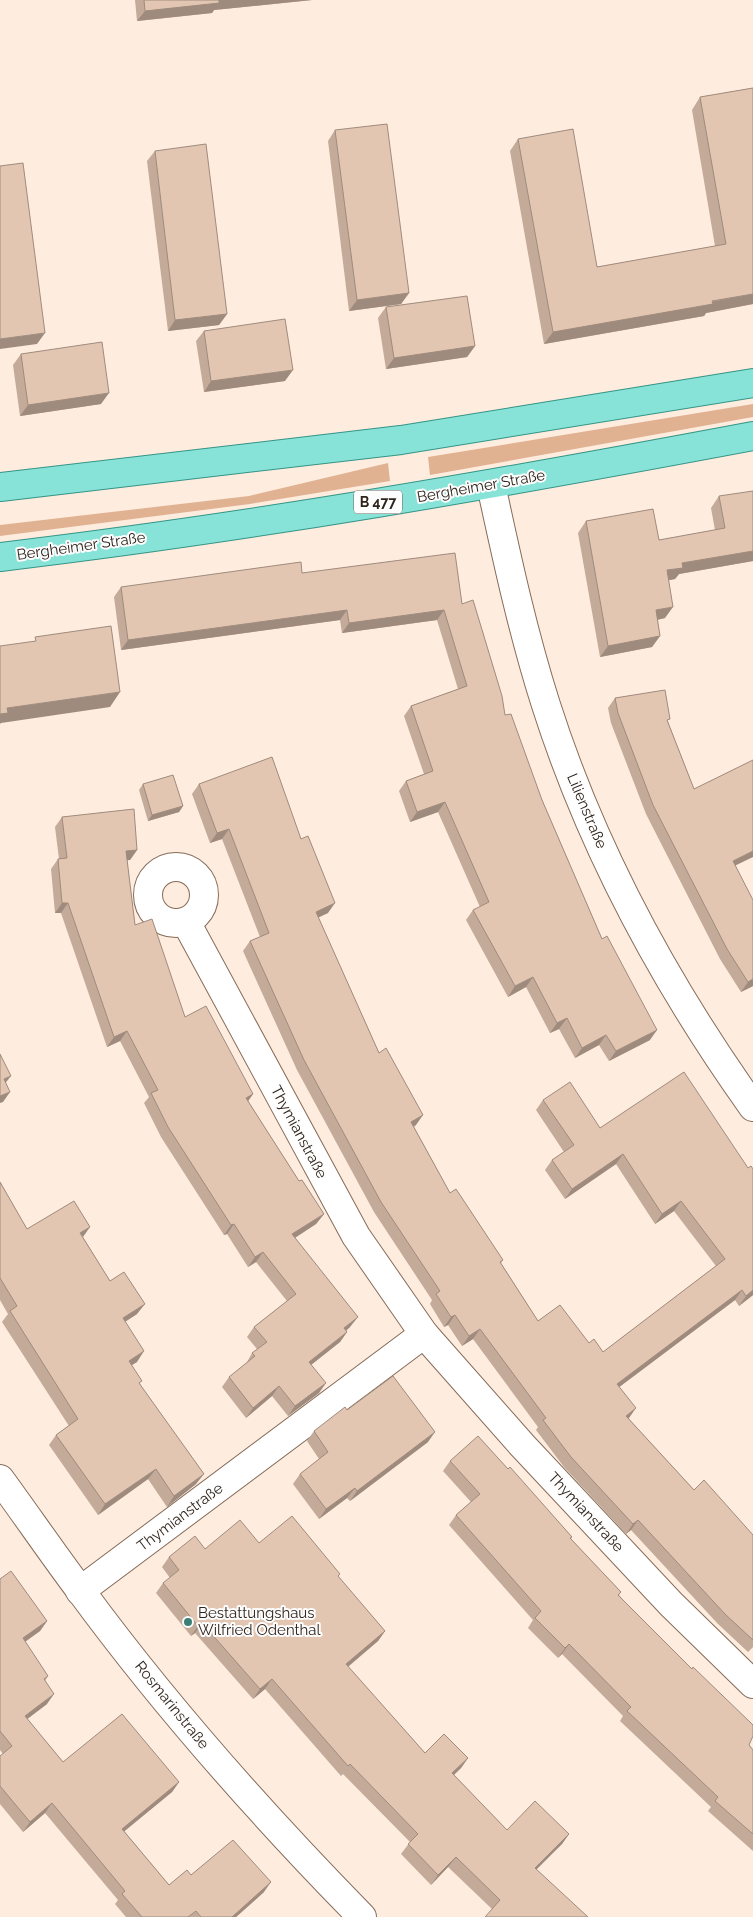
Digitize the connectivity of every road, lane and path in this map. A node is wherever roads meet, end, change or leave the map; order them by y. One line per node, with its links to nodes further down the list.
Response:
1 (753, 383): 4 (main road)
2 (753, 436): 3 (main road, Bergheimer Straße / B 477)
3 (491, 485): 5 (main road, Bergheimer Straße / B 477); 7 (street, Lilienstraße)
4 (0, 487)
5 (0, 557)
6 (186, 922): 8 (street, Thymianstraße)
7 (753, 1107)
8 (424, 1334): 10 (street, Thymianstraße); 11 (street, Thymianstraße)
9 (0, 1479): 10 (street, Rosmarinstraße)
10 (80, 1591): 12 (street, Rosmarinstraße)
11 (753, 1684)
12 (362, 1917)

